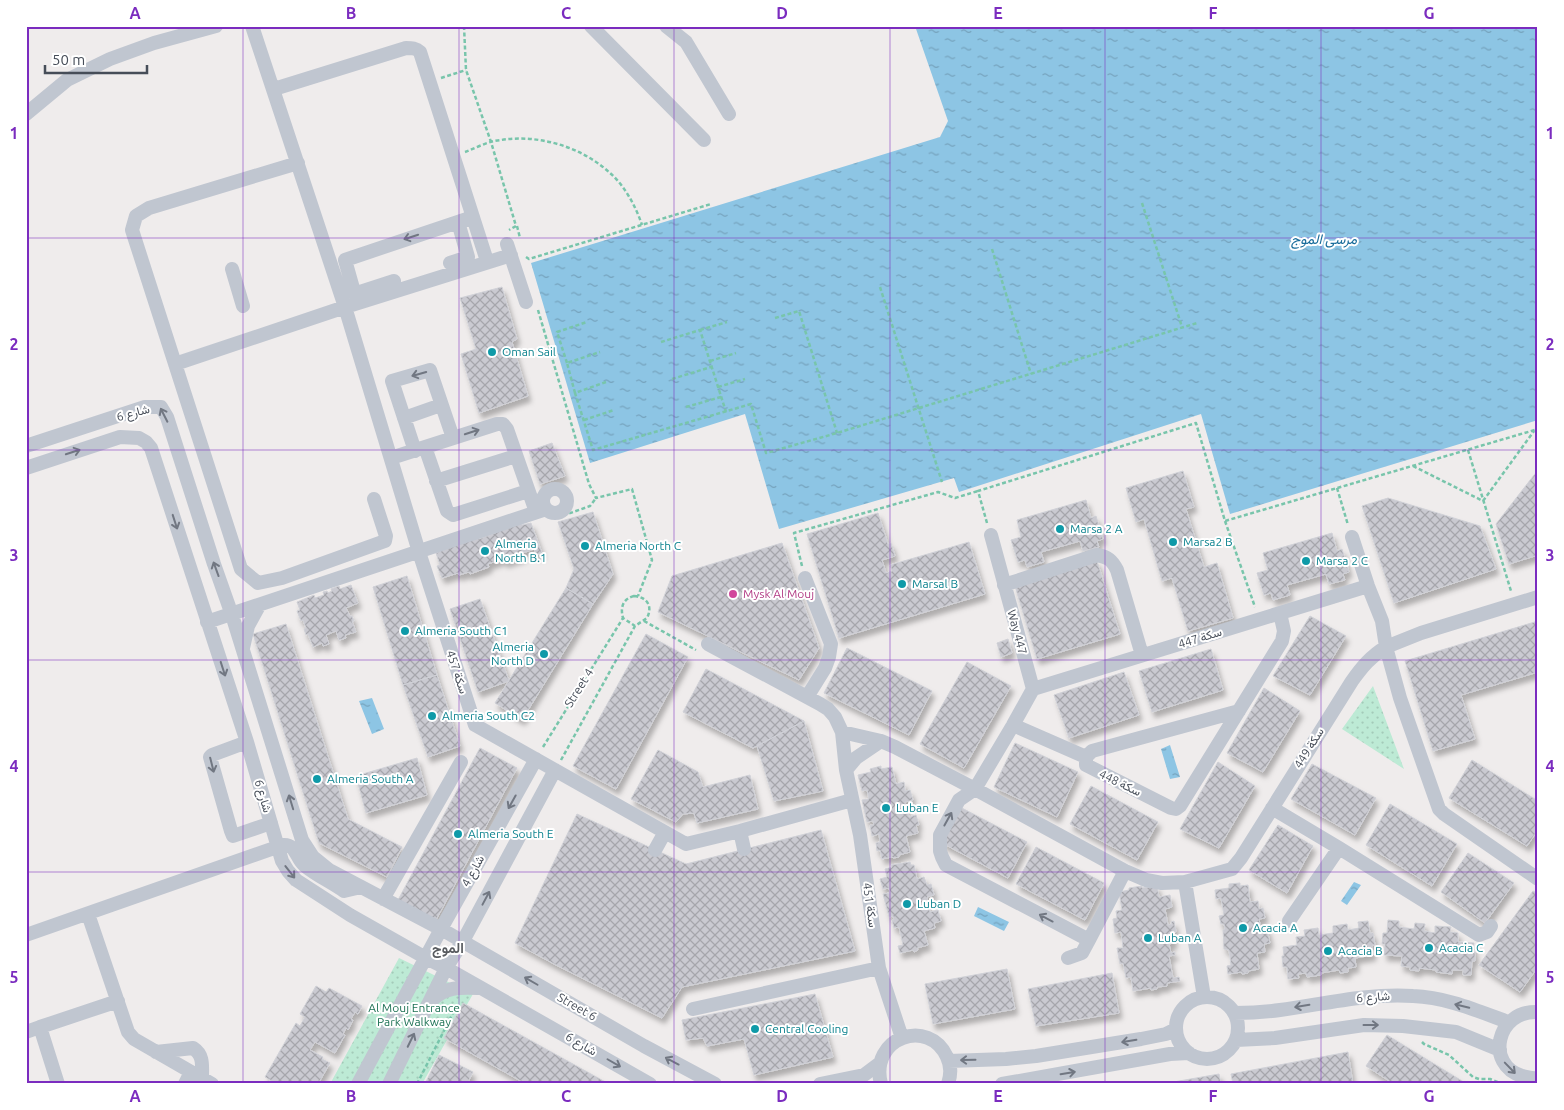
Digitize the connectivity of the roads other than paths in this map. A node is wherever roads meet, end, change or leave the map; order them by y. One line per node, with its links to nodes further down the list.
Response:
1 (216, 26): 6 (street)
2 (252, 26): 5 (street, سكة 457)
3 (591, 26): 8 (street)
4 (666, 26): 7 (street)
5 (274, 89): 9 (street, سكة 457); 10 (street)
6 (26, 114)
7 (728, 114)
8 (704, 140)
9 (298, 163): 17 (street, سكة 457); 18 (street)
10 (473, 217): 11 (street); 12 (street)
11 (458, 222): 13 (street); 13 (street, one-way to 13)
12 (486, 257): 13 (street); 15 (street); 17 (street)
13 (466, 258)
14 (232, 269): 16 (street)
15 (531, 302)
16 (244, 306)
17 (345, 307): 18 (street); 25 (street, سكة 457)
18 (175, 364): 29 (street)
19 (442, 405): 20 (street); 20 (street, one-way to 20); 21 (street)
20 (404, 418): 23 (street)
21 (452, 438): 23 (street); 24 (street, one-way to 24)
22 (26, 446): 39 (street, شارع 6, one-way to 22)
23 (420, 449): 25 (street); 27 (street)
24 (516, 456): 27 (street); 28 (street)
25 (391, 458): 32 (street, سكة 457)
26 (26, 468): 40 (street, شارع 6, one-way to 40)
27 (436, 481): 28 (street)
28 (528, 491): 32 (street)
29 (374, 499)
30 (991, 534): 34 (street, Way 447)
31 (1352, 536): 35 (street)
32 (418, 552): 37 (street); 53 (street, سكة 457)
33 (805, 578): 46 (street)
34 (1004, 584): 44 (street); 45 (street, Way 447)
35 (1368, 586): 38 (street, سكة 447); 42 (street)
36 (1538, 597): 42 (street, سكة 449)
37 (259, 606): 39 (street); 43 (street)
38 (1280, 613): 44 (street, سكة 447); 47 (street, سكة 448)
39 (232, 615): 40 (street); 43 (street, شارع 6)
40 (207, 622): 51 (street, شارع 6, one-way to 51)
41 (708, 644): 46 (street)
42 (1386, 647): 59 (street, سكة 449); 68 (street)
43 (243, 649): 70 (street, شارع 6, one-way to 43)
44 (1142, 655): 45 (street, سكة 447)
45 (1033, 689): 48 (street)
46 (807, 697): 49 (street)
47 (1239, 711): 52 (street, سكة 448); 52 (street, سكة 448)
48 (1013, 725): 52 (street); 57 (street)
49 (842, 732): 50 (street, سكة 449); 56 (street, سكة 451)
50 (881, 741): 56 (street); 57 (street, سكة 449)
51 (247, 742): 60 (street, شارع 6); 60 (street, one-way to 60)
52 (1086, 757)
53 (536, 759): 55 (street, سكة 457); 75 (street, شارع 4, one-way to 75)
54 (461, 762): 71 (street)
55 (555, 770): 62 (street, سكة 457); 79 (street, شارع 4, one-way to 55)
56 (846, 770): 58 (street, سكة 451)
57 (975, 789): 67 (street, سكة 449); 78 (street, one-way to 57)
58 (852, 800): 61 (street, سكة 457); 83 (street, سكة 451)
59 (1272, 808): 64 (street); 69 (street, سكة 449)
60 (271, 823): 63 (street, شارع 6)
61 (740, 831): 62 (street, سكة 457); 66 (street)
62 (665, 832): 65 (street)
63 (278, 847): 70 (street); 72 (street); 77 (street, شارع 6, one-way to 77)
64 (1339, 848): 73 (street); 74 (street)
65 (655, 850)
66 (744, 850)
67 (1124, 870): 69 (street, سكة 449); 78 (street)
68 (1538, 879)
69 (1185, 882): 86 (street)
70 (361, 887): 71 (street, شارع 6)
71 (383, 899): 75 (street, شارع 6)
72 (88, 914): 76 (street); 87 (street)
73 (1289, 921)
74 (1491, 926)
75 (441, 929): 79 (street, Street 6); 80 (street, شارع 4)
76 (26, 935)
77 (394, 940): 80 (street, شارع 6); 84 (street)
78 (1089, 940): 81 (street)
79 (463, 941): 82 (street, شارع 4); 109 (street, Street 6, one-way to 79)
80 (426, 958): 82 (street, شارع 6); 84 (street, شارع 4)
81 (1068, 958)
82 (446, 968): 85 (street, شارع 6); 88 (street, شارع 4)
83 (879, 968): 89 (street); 96 (street, سكة 451)
84 (413, 982): 106 (street, شارع 4)
85 (481, 988): 88 (street); 108 (street, شارع 6, one-way to 108)
86 (1204, 997): 91 (street); 94 (street)
87 (118, 1001): 93 (street); 99 (street)
88 (429, 1003): 107 (street, شارع 4, one-way to 88)
89 (693, 1009)
90 (1538, 1012): 92 (street)
91 (1235, 1013): 92 (street, شارع 6, one-way to 91); 97 (street)
92 (1508, 1022): 98 (street)
93 (40, 1027): 95 (street); 105 (street)
94 (1176, 1029): 100 (street); 101 (street, one-way to 101)
95 (26, 1032)
96 (902, 1038): 101 (street); 102 (street)
97 (1236, 1040): 98 (street, one-way to 98); 100 (street)
98 (1500, 1050): 103 (street, one-way to 103)
99 (156, 1052): 104 (street); 104 (street)
100 (1189, 1053): 113 (street, one-way to 100)
101 (949, 1061): 112 (street)
102 (880, 1064): 110 (street); 111 (street)
103 (1538, 1078)
104 (197, 1080)
105 (58, 1084)
106 (358, 1084)
107 (389, 1084)
108 (650, 1084)
109 (715, 1084)
110 (820, 1084)
111 (881, 1084)
112 (948, 1084)
113 (1002, 1084)

